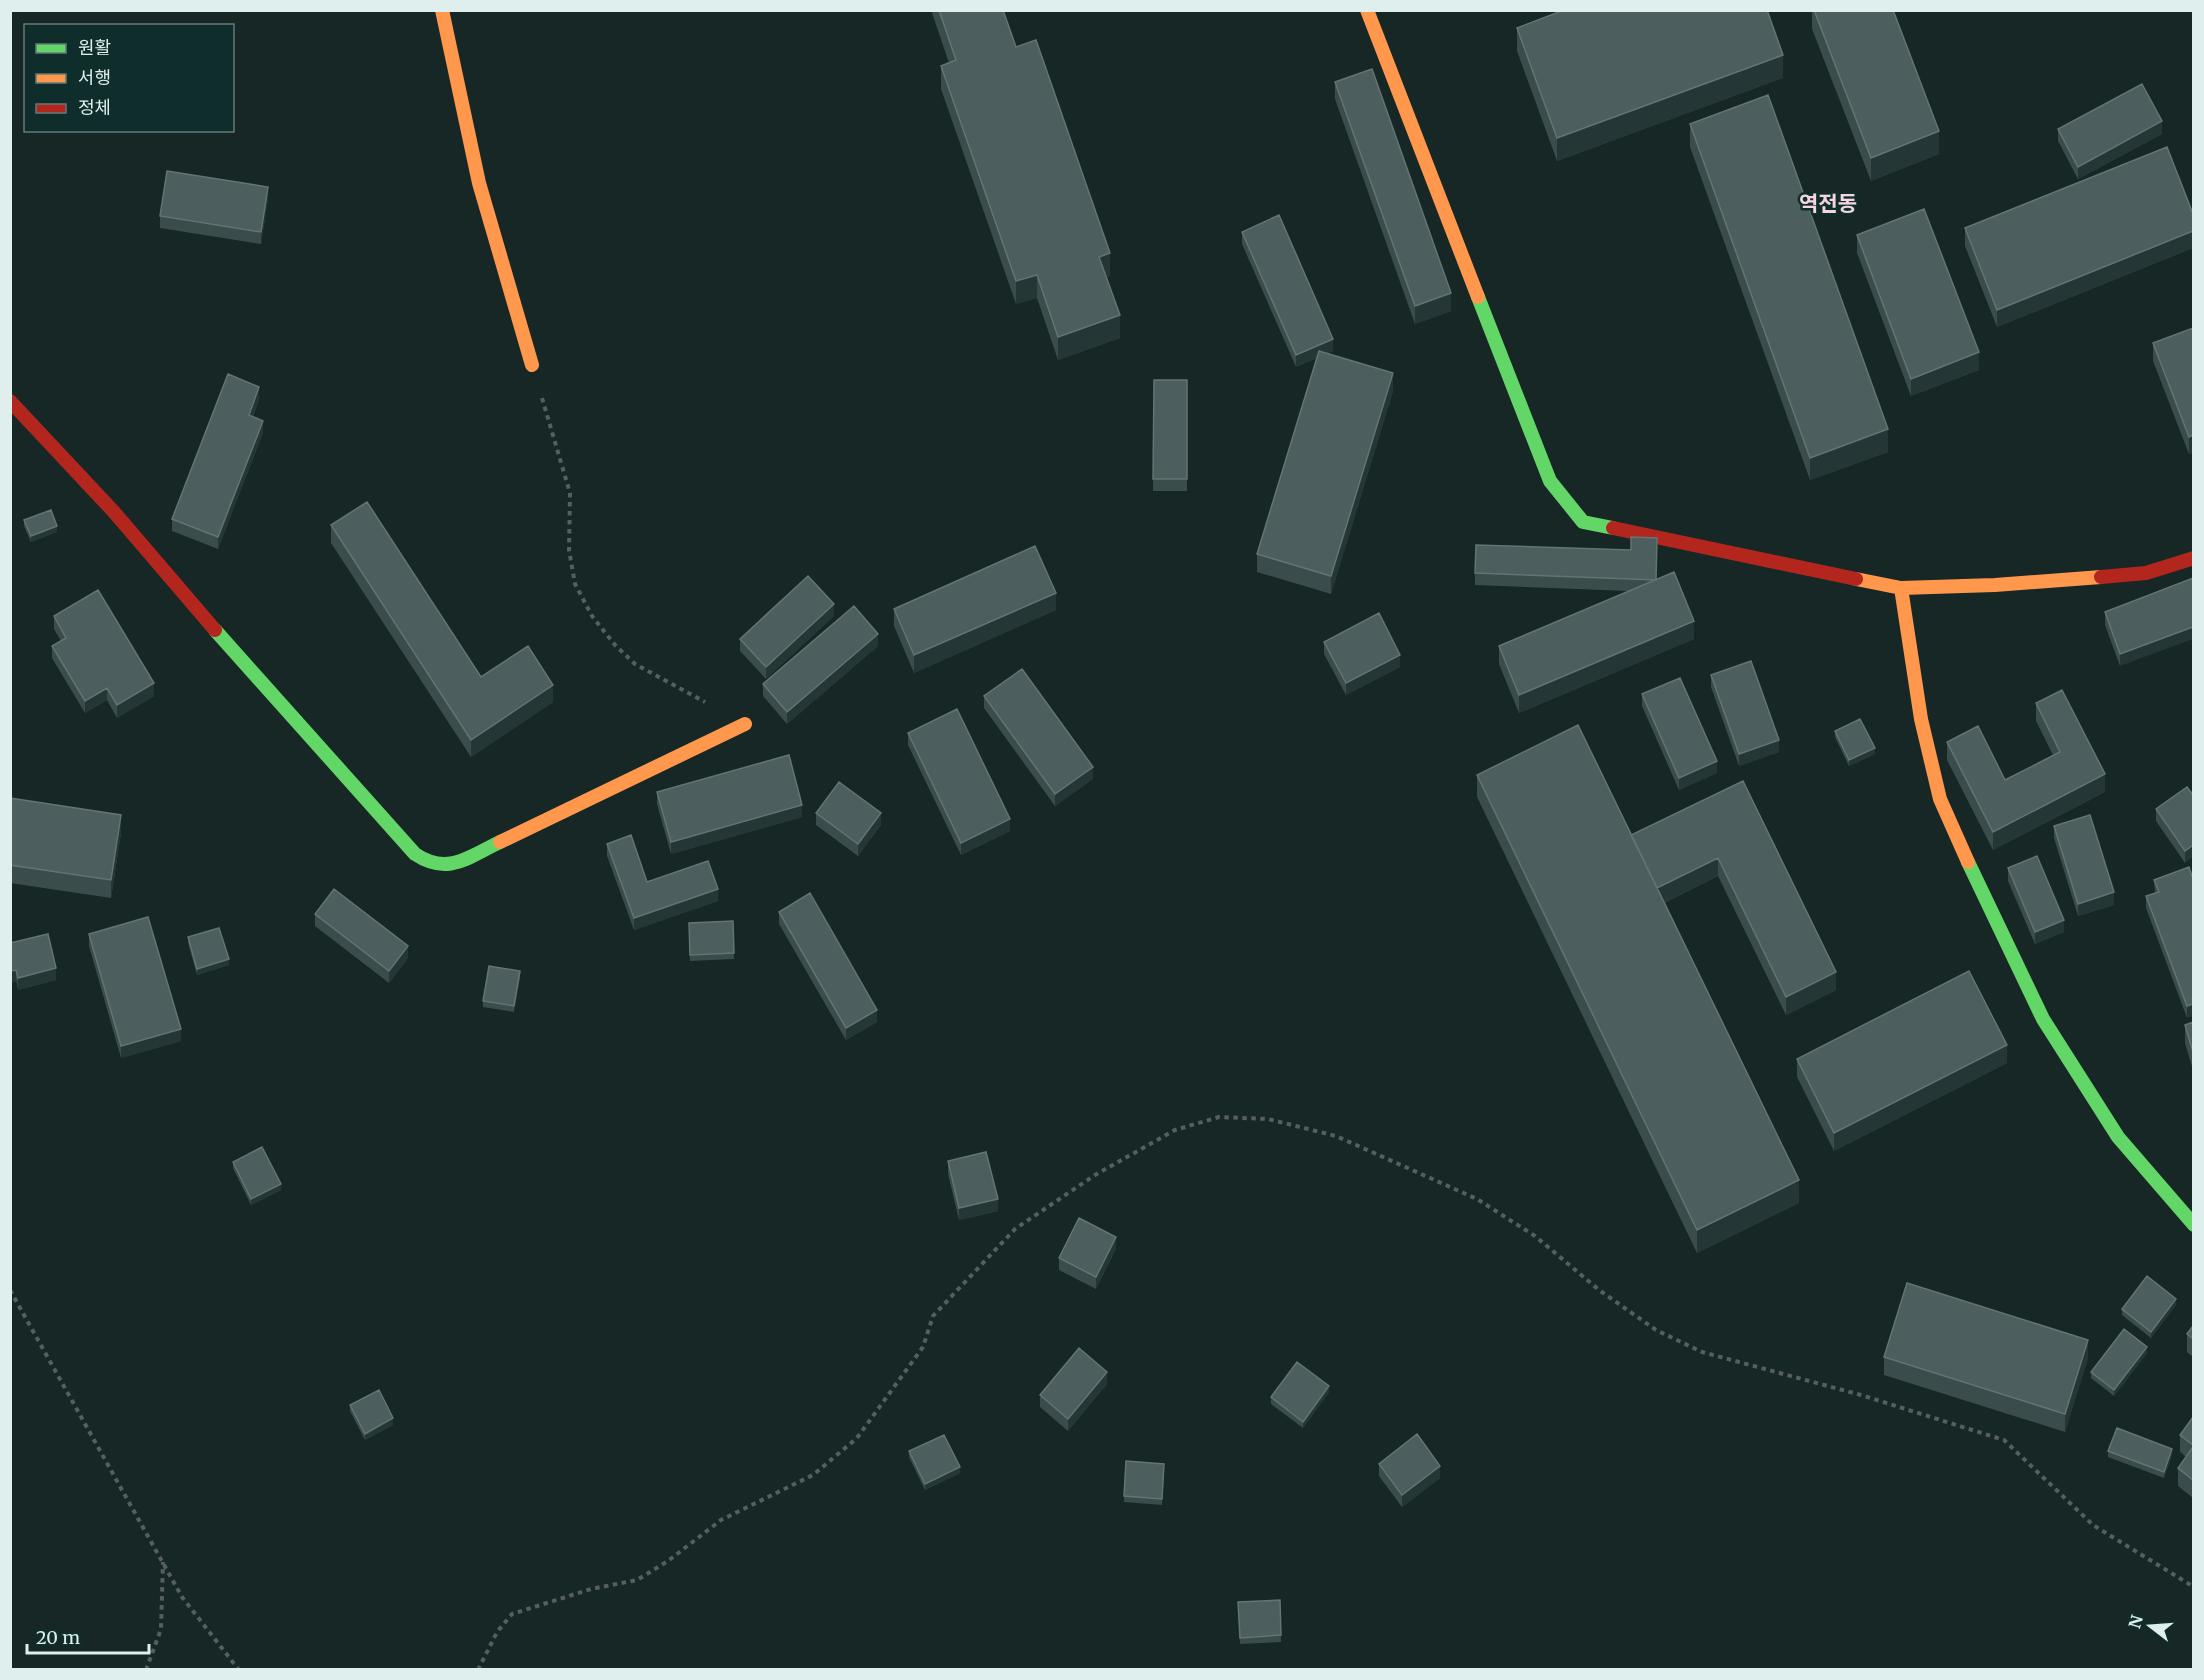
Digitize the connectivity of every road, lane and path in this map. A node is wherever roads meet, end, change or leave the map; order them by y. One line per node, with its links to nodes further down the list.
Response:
1 (442, 10): 3 (street)
2 (1367, 10): 6 (street)
3 (532, 365): 9 (path)
4 (10, 401): 9 (street)
5 (2193, 558): 6 (street)
6 (1900, 588): 10 (street)
7 (10, 591): 8 (path)
8 (10, 608)
9 (745, 724)
10 (2193, 1224)
11 (10, 1290): 12 (path)
12 (163, 1562): 14 (path); 15 (path)
13 (2193, 1587): 16 (path)
14 (146, 1670)
15 (239, 1670)
16 (478, 1670)

